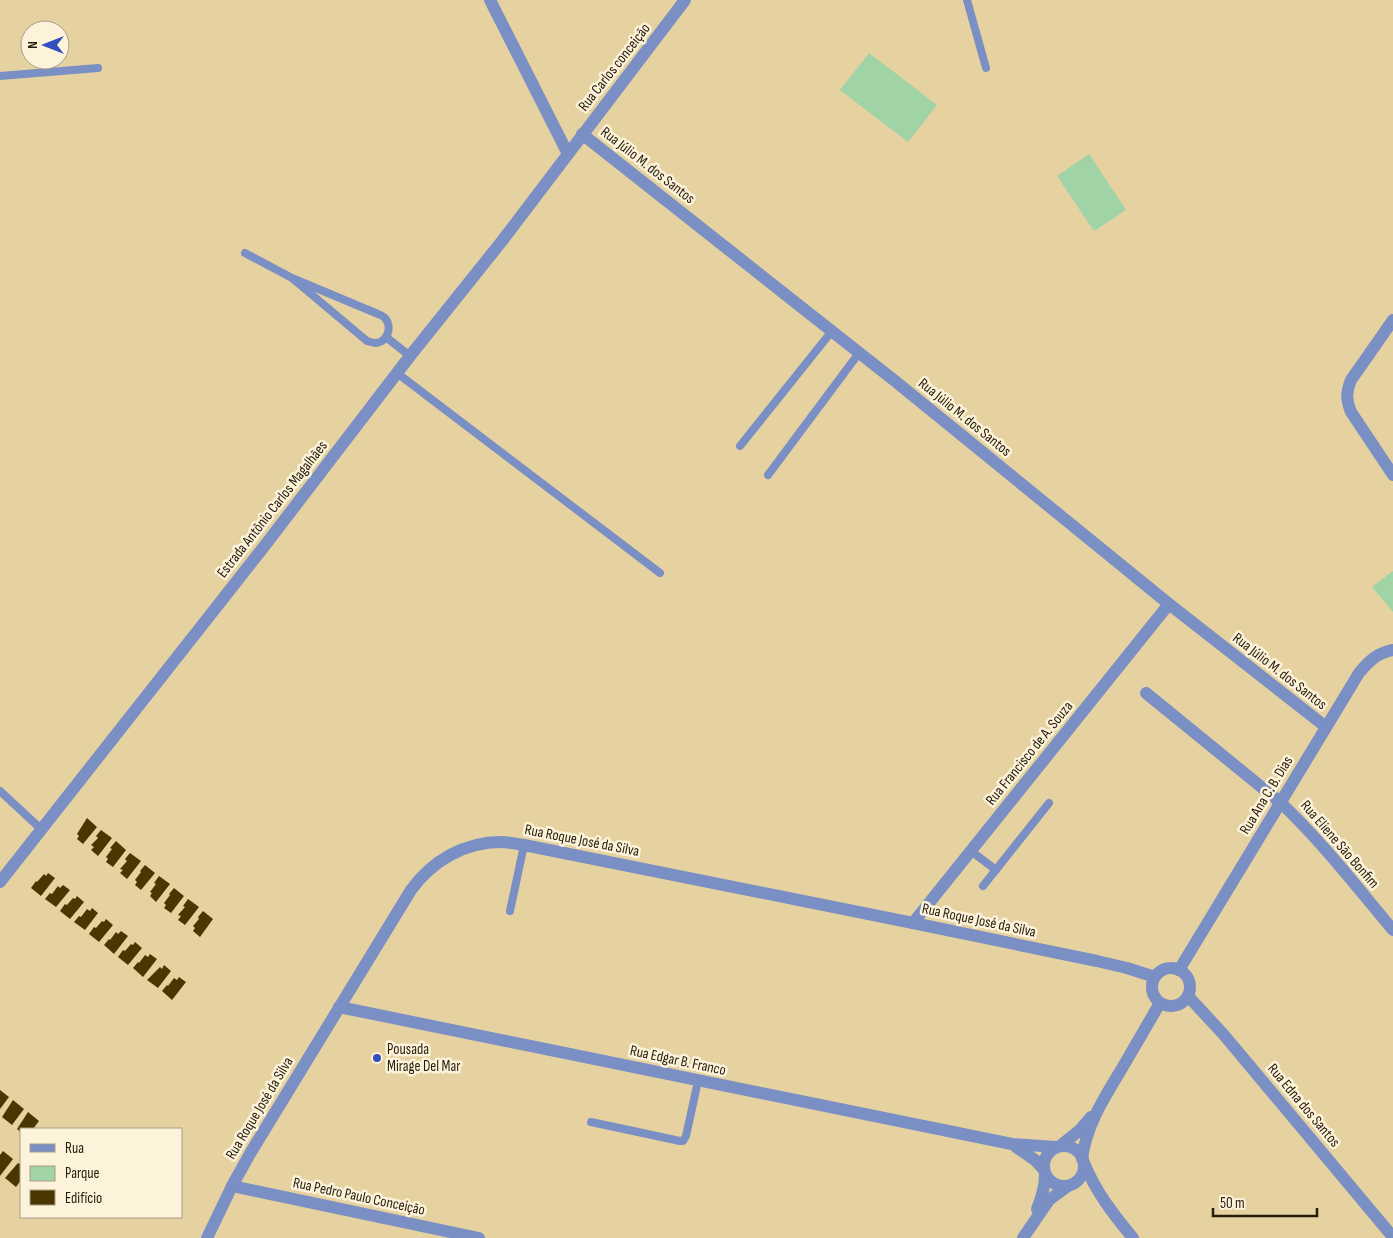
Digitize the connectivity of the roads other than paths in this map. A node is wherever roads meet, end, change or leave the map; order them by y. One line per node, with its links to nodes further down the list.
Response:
1 (490, 0): 8 (street)
2 (685, 0): 7 (street, Rua Carlos conceição)
3 (968, 0): 5 (lane)
4 (98, 68): 6 (lane)
5 (986, 68)
6 (0, 76)
7 (582, 134): 8 (street, Rua Carlos conceição); 12 (street, Rua Júlio M. dos Santos)
8 (568, 154): 15 (street, Estrada Antônio Carlos Magalhães)
9 (245, 253): 10 (lane)
10 (292, 278): 13 (lane); 13 (lane)
11 (1393, 320): 19 (street)
12 (832, 331): 14 (street, Rua Júlio M. dos Santos); 17 (lane)
13 (386, 337): 15 (lane)
14 (859, 353): 18 (lane); 21 (street, Rua Júlio M. dos Santos)
15 (410, 356): 16 (street, Estrada Antônio Carlos Magalhães)
16 (397, 373): 20 (lane); 28 (street, Estrada Antônio Carlos Magalhães)
17 (740, 446)
18 (768, 475)
19 (1393, 475)
20 (660, 573)
21 (1169, 604): 24 (street, Rua Júlio M. dos Santos); 30 (street, Rua Francisco de A. Souza)
22 (1393, 650): 24 (street, Rua Ana C. B. Dias)
23 (1146, 693): 27 (street, Rua Eliene São Bonfim)
24 (1326, 727): 27 (street, Rua Ana C. B. Dias)
25 (0, 791): 28 (lane)
26 (1049, 803): 31 (lane)
27 (1281, 803): 36 (street, Rua Eliene São Bonfim); 37 (street, Rua Ana C. B. Dias)
28 (41, 830): 32 (street, Estrada Antônio Carlos Magalhães)
29 (524, 845): 34 (lane); 35 (street, Rua Roque José da Silva); 41 (street, Rua Roque José da Silva)
30 (971, 851): 31 (lane); 35 (street, Rua Francisco de A. Souza)
31 (996, 870): 33 (lane)
32 (0, 882)
33 (982, 886)
34 (510, 911)
35 (913, 923): 38 (street, Rua Roque José da Silva)
36 (1393, 930)
37 (1179, 970): 38 (street); 39 (street)
38 (1155, 977): 40 (street)
39 (1188, 996): 40 (street); 52 (street, Rua Edna dos Santos)
40 (1160, 1003): 43 (street)
41 (339, 1007): 42 (street, Rua Edgar B. Franco); 49 (street, Rua Roque José da Silva)
42 (698, 1081): 44 (lane); 45 (street, Rua Edgar B. Franco)
43 (1099, 1108): 46 (street); 47 (street)
44 (591, 1122)
45 (1012, 1144): 46 (street, Rua Edgar B. Franco); 48 (street, Rua Edgar B. Franco)
46 (1058, 1147): 47 (street); 48 (street)
47 (1083, 1161): 50 (street); 55 (street)
48 (1044, 1172): 50 (street); 51 (street)
49 (232, 1186): 53 (street, Rua Roque José da Silva); 54 (street, Rua Pedro Paulo Conceição)
50 (1068, 1186): 51 (street)
51 (1026, 1233)
52 (1393, 1237)
53 (207, 1238)
54 (479, 1238)
55 (1133, 1238)

